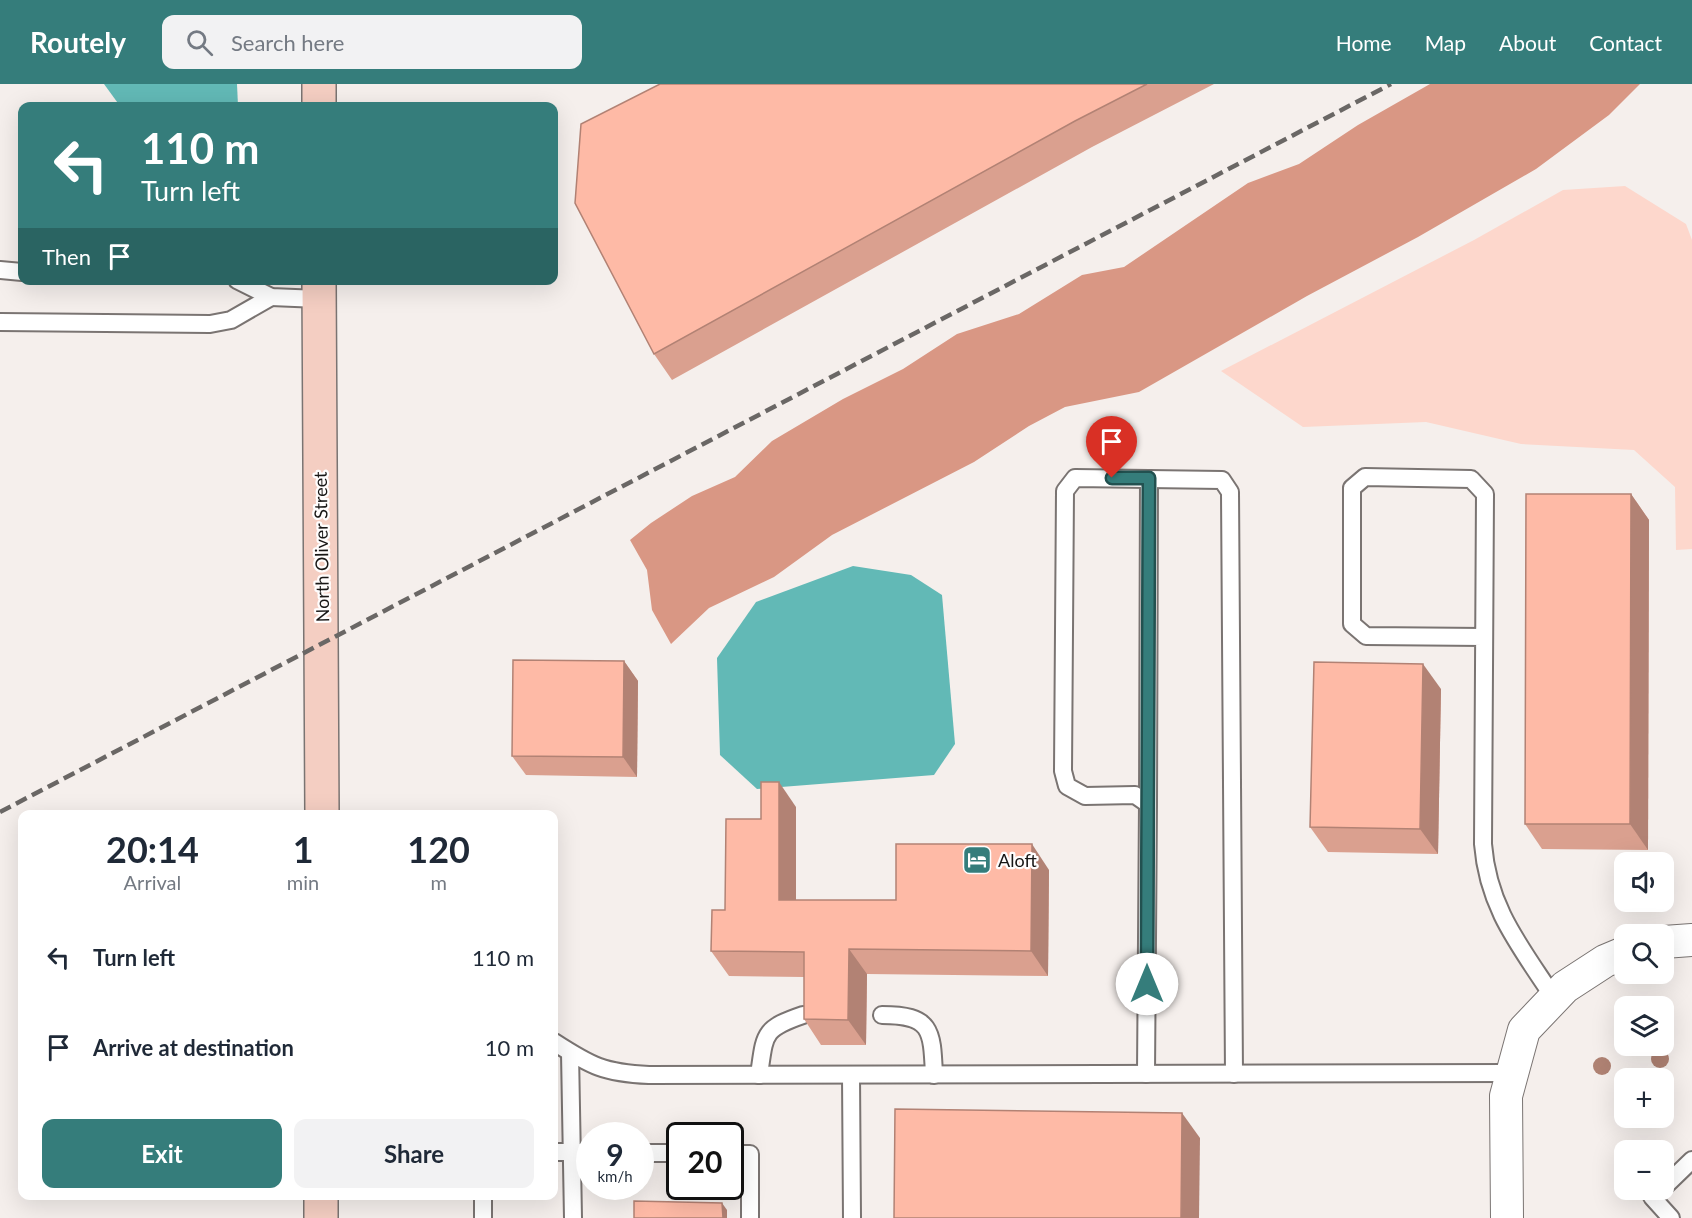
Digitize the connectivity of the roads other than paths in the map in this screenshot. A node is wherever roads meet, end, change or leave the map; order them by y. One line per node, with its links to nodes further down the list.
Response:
1 (319, 84): 2 (main road)
2 (319, 102)
3 (0, 270): 4 (lane)
4 (18, 272)
5 (247, 285): 7 (lane)
6 (319, 290): 7 (lane); 12 (main road, North Oliver Street)
7 (272, 297): 8 (lane)
8 (0, 322)
9 (1149, 478): 11 (lane); 11 (lane); 23 (lane)
10 (1484, 637): 10 (lane); 16 (lane)
11 (1148, 804): 22 (lane)
12 (322, 810)
13 (1692, 940): 14 (street)
14 (1674, 941)
15 (1614, 957): 16 (street)
16 (1560, 992): 21 (street)
17 (803, 1015): 24 (lane)
18 (882, 1015): 26 (lane)
19 (558, 1045): 20 (lane)
20 (570, 1053): 24 (lane); 28 (lane)
21 (1512, 1073): 23 (lane); 41 (street)
22 (1146, 1074): 23 (lane); 26 (lane)
23 (1234, 1074)
24 (759, 1075): 25 (lane)
25 (851, 1075): 26 (lane); 40 (lane)
26 (933, 1075)
27 (558, 1152): 28 (lane)
28 (572, 1152): 29 (lane); 38 (lane)
29 (576, 1152)
30 (744, 1154): 39 (lane)
31 (1692, 1160): 32 (lane)
32 (1674, 1177)
33 (321, 1200): 36 (main road)
34 (483, 1200): 37 (lane)
35 (1655, 1200): 42 (lane)
36 (321, 1218)
37 (483, 1218)
38 (573, 1218)
39 (750, 1218)
40 (852, 1218)
41 (1507, 1218)
42 (1671, 1218)

